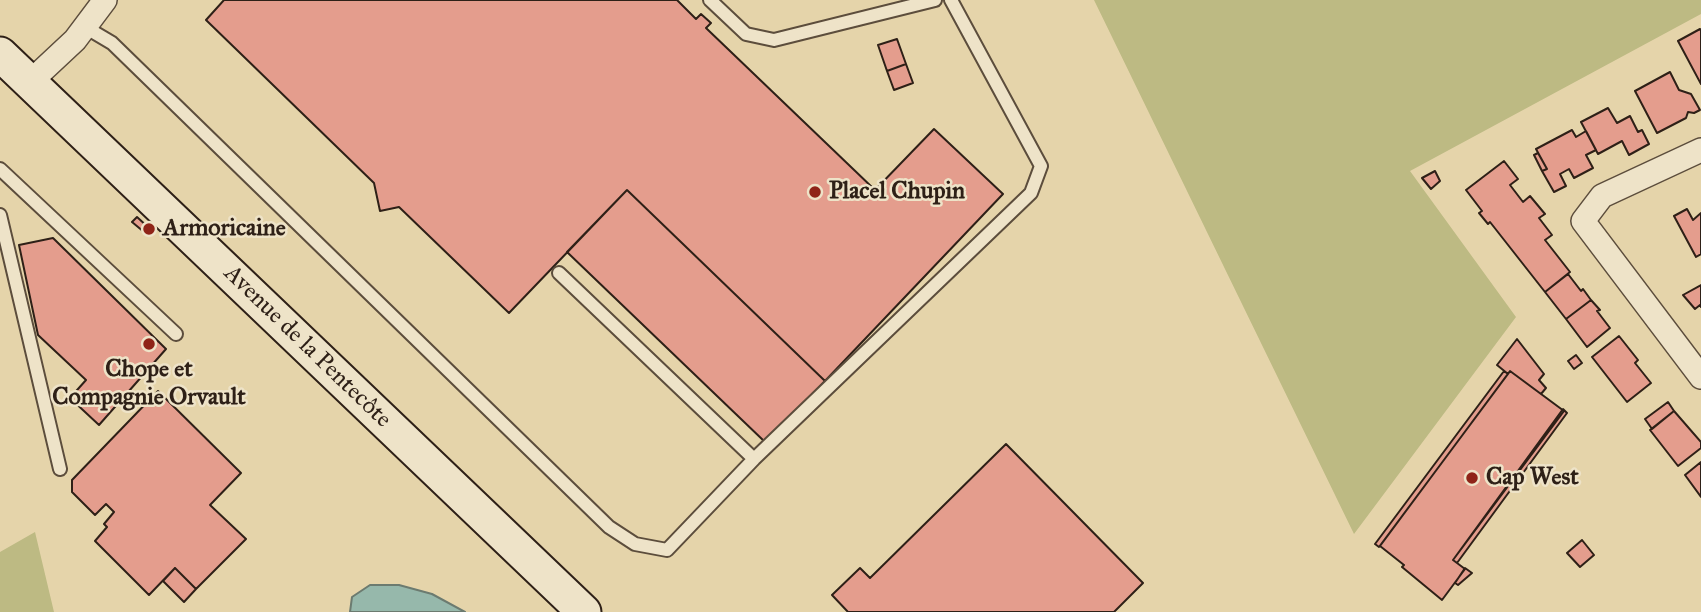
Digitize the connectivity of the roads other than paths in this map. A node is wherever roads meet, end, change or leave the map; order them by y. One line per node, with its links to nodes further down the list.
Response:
1 (105, 0): 5 (street)
2 (710, 0): 3 (lane)
3 (935, 0)
4 (951, 0): 13 (lane)
5 (85, 27): 6 (street); 13 (lane)
6 (12, 69): 15 (main road, Avenue de la Pentecôte)
7 (1701, 150): 12 (street)
8 (0, 169): 11 (lane)
9 (0, 215): 14 (lane)
10 (559, 272): 13 (lane)
11 (176, 334)
12 (1701, 377)
13 (754, 460)
14 (60, 469)
15 (584, 612)

